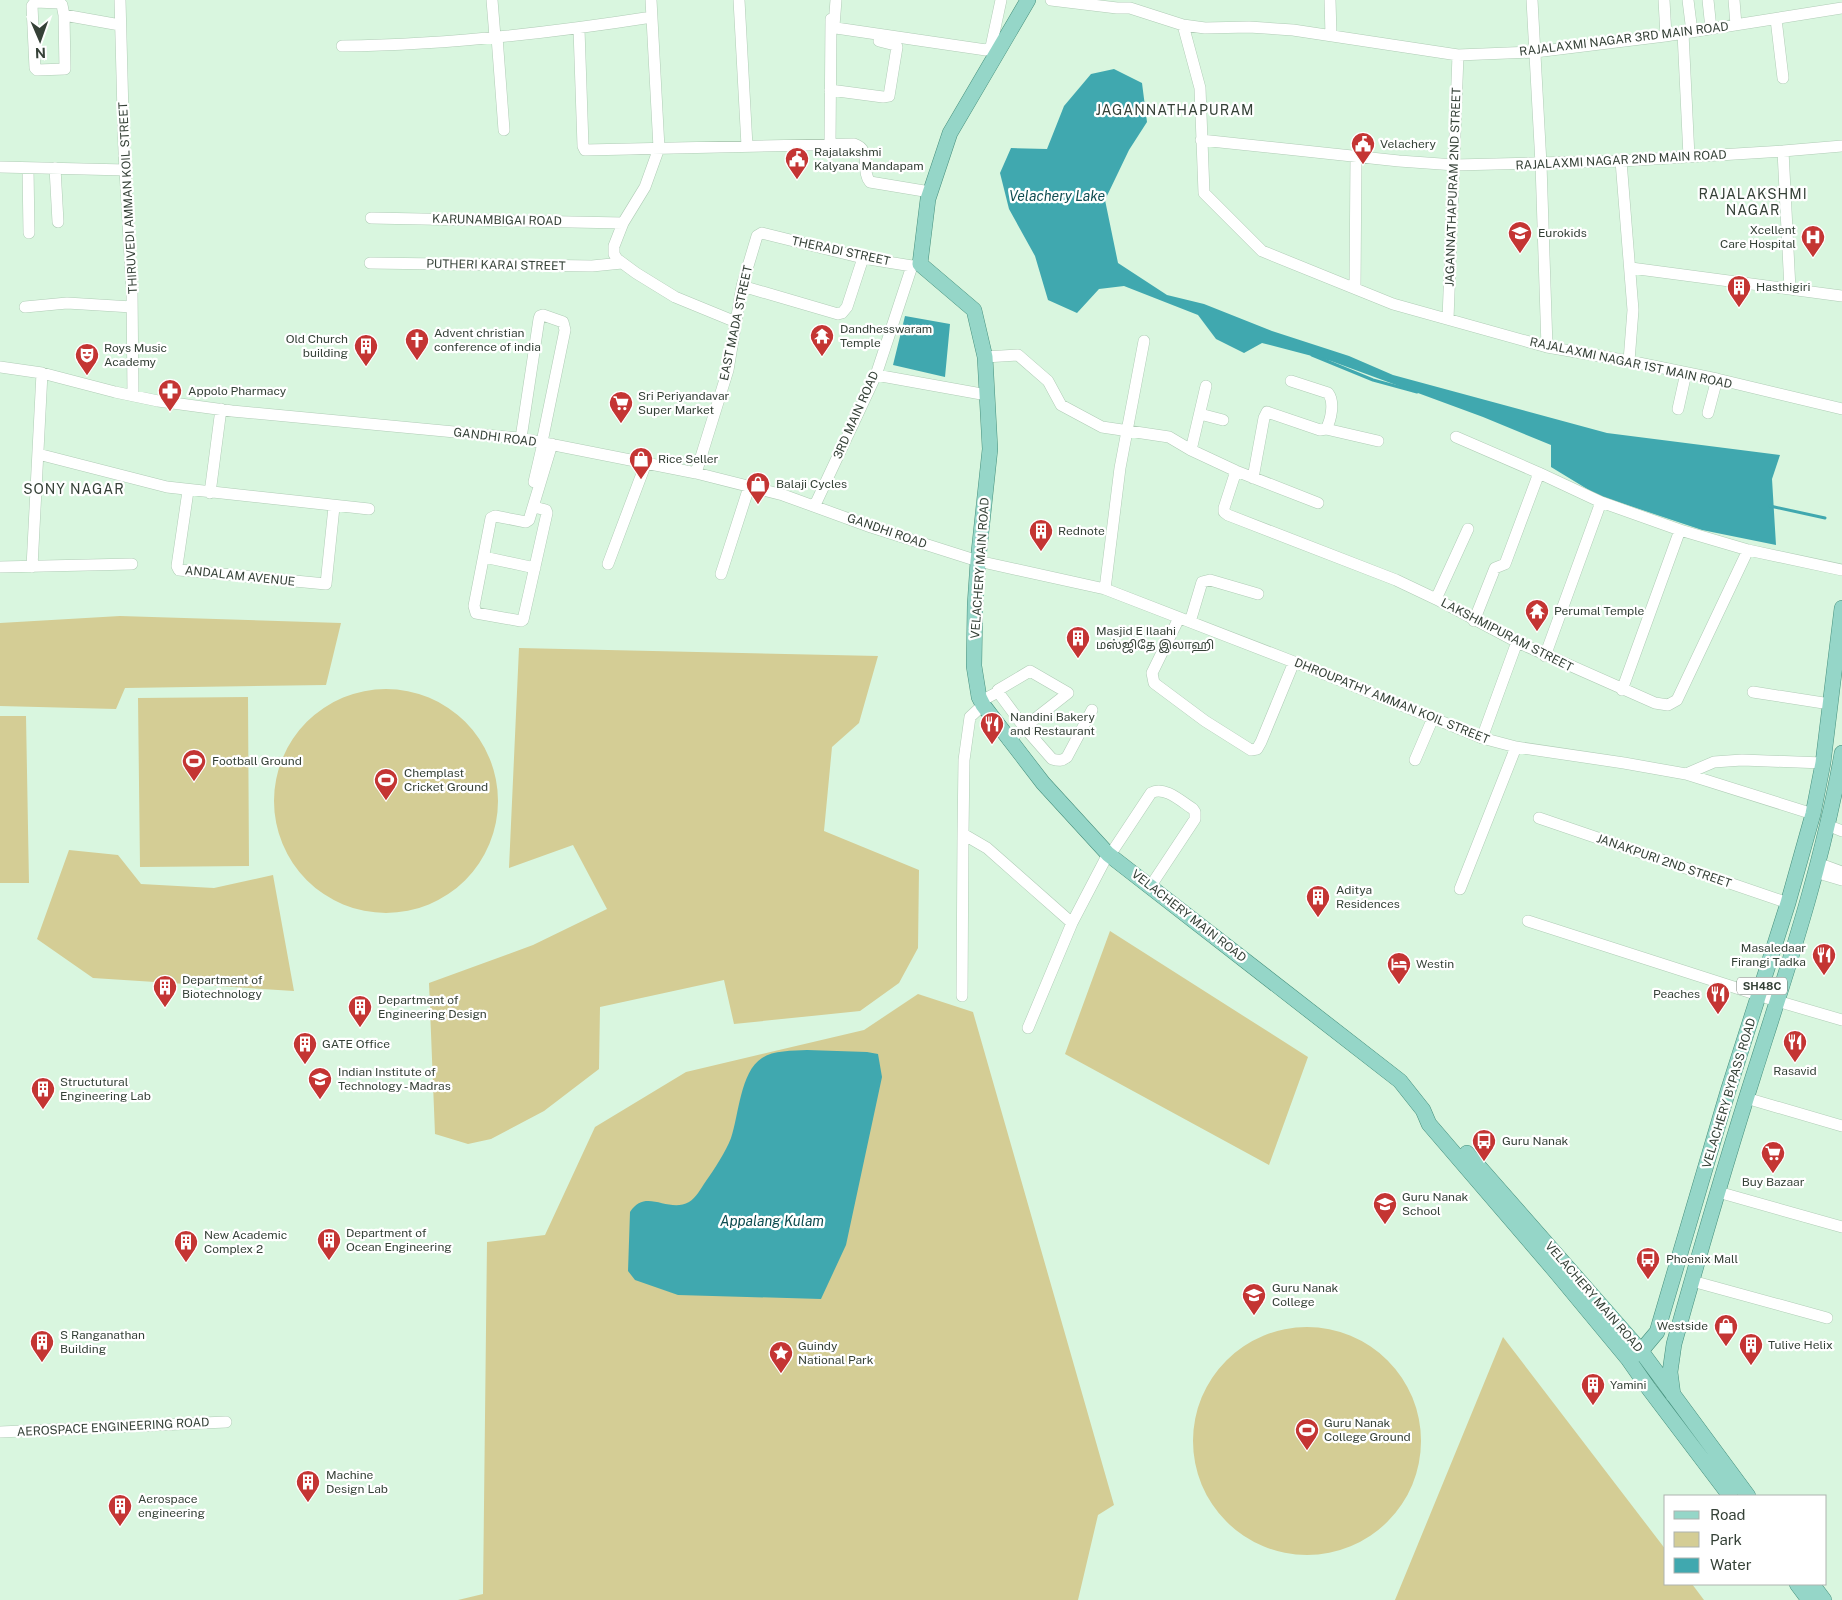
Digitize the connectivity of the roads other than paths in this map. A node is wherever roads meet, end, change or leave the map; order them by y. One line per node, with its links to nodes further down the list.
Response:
1 (120, 0): 22 (street, THIRUVEDI AMMAN KOIL STREET)
2 (492, 0): 31 (street)
3 (651, 0): 20 (street)
4 (739, 0): 40 (street)
5 (831, 0): 27 (street)
6 (836, 0): 7 (street)
7 (1001, 0)
8 (1028, 0): 53 (main road)
9 (1051, 0): 17 (street, RAJALAXMI NAGAR 3RD MAIN ROAD)
10 (1330, 0): 29 (street)
11 (1532, 0): 33 (street)
12 (1664, 0): 30 (street)
13 (1688, 0): 28 (street)
14 (1708, 0): 26 (street)
15 (1714, 0): 26 (street)
16 (1734, 0): 24 (street)
17 (1131, 4): 23 (street, RAJALAXMI NAGAR 3RD MAIN ROAD)
18 (1842, 8): 21 (street, RAJALAXMI NAGAR 3RD MAIN ROAD)
19 (64, 15): 19 (street); 22 (street)
20 (652, 17): 25 (street); 42 (street)
21 (1776, 19): 24 (street, RAJALAXMI NAGAR 3RD MAIN ROAD); 35 (street)
22 (120, 25): 52 (street, THIRUVEDI AMMAN KOIL STREET)
23 (1184, 25): 29 (street, RAJALAXMI NAGAR 3RD MAIN ROAD); 38 (street, RAJALAXMI NAGAR 1ST MAIN ROAD)
24 (1736, 25): 26 (street, RAJALAXMI NAGAR 3RD MAIN ROAD)
25 (579, 28): 31 (street); 42 (street)
26 (1714, 28): 28 (street, RAJALAXMI NAGAR 3RD MAIN ROAD)
27 (831, 31): 36 (street); 36 (street)
28 (1687, 32): 30 (street, RAJALAXMI NAGAR 3RD MAIN ROAD); 45 (street)
29 (1331, 35): 34 (street, RAJALAXMI NAGAR 3RD MAIN ROAD)
30 (1666, 36): 33 (street, RAJALAXMI NAGAR 3RD MAIN ROAD)
31 (496, 37): 32 (street); 37 (street)
32 (342, 46)
33 (1535, 52): 34 (street, RAJALAXMI NAGAR 3RD MAIN ROAD); 47 (street)
34 (1458, 55): 48 (street, JAGANNATHAPURAM 2ND STREET)
35 (1783, 78)
36 (830, 90): 39 (street)
37 (504, 130)
38 (1201, 140): 44 (street, RAJALAXMI NAGAR 2ND MAIN ROAD); 65 (street, RAJALAXMI NAGAR 1ST MAIN ROAD)
39 (830, 144): 40 (street); 53 (street)
40 (747, 146): 42 (street)
41 (1842, 146): 43 (street, RAJALAXMI NAGAR 2ND MAIN ROAD)
42 (659, 148): 56 (street)
43 (1783, 151): 45 (street, RAJALAXMI NAGAR 2ND MAIN ROAD); 66 (street)
44 (1356, 156): 48 (street, RAJALAXMI NAGAR 2ND MAIN ROAD); 65 (street)
45 (1689, 157): 46 (street, RAJALAXMI NAGAR 2ND MAIN ROAD)
46 (1621, 161): 47 (street, RAJALAXMI NAGAR 2ND MAIN ROAD); 63 (street)
47 (1541, 164): 48 (street, RAJALAXMI NAGAR 2ND MAIN ROAD); 73 (street)
48 (1455, 166): 70 (street, JAGANNATHAPURAM 2ND STREET)
49 (0, 167): 50 (street)
50 (28, 168): 51 (street); 57 (street)
51 (55, 168): 52 (street); 55 (street)
52 (126, 170): 69 (street, THIRUVEDI AMMAN KOIL STREET)
53 (930, 192): 62 (main road)
54 (371, 218): 56 (street, KARUNAMBIGAI ROAD)
55 (58, 222)
56 (623, 223): 61 (street)
57 (29, 233)
58 (762, 234): 59 (street, THERADI STREET); 64 (street, EAST MADA STREET)
59 (863, 258): 62 (street, THERADI STREET); 64 (street)
60 (370, 263): 61 (street, PUTHERI KARAI STREET)
61 (622, 263): 71 (street)
62 (916, 265): 74 (main road, VELACHERY MAIN ROAD); 79 (street, 3RD MAIN ROAD)
63 (1630, 268): 66 (street); 75 (street)
64 (742, 286): 71 (street, EAST MADA STREET)
65 (1355, 288): 70 (street, RAJALAXMI NAGAR 1ST MAIN ROAD)
66 (1790, 289): 67 (street)
67 (1842, 296)
68 (25, 307): 69 (street)
69 (132, 307): 83 (street, THIRUVEDI AMMAN KOIL STREET)
70 (1448, 319): 73 (street, RAJALAXMI NAGAR 1ST MAIN ROAD)
71 (736, 322): 101 (street, EAST MADA STREET)
72 (1144, 341): 92 (street)
73 (1548, 347): 75 (street, RAJALAXMI NAGAR 1ST MAIN ROAD)
74 (985, 356): 84 (main road, VELACHERY MAIN ROAD); 92 (street)
75 (1629, 361): 78 (street, RAJALAXMI NAGAR 1ST MAIN ROAD)
76 (0, 367): 77 (street, GANDHI ROAD)
77 (42, 373): 83 (street, GANDHI ROAD); 98 (street)
78 (1686, 373): 80 (street, RAJALAXMI NAGAR 1ST MAIN ROAD); 86 (street)
79 (876, 374): 84 (street); 110 (street, 3RD MAIN ROAD)
80 (1717, 379): 87 (street, RAJALAXMI NAGAR 1ST MAIN ROAD); 88 (street)
81 (1291, 381): 91 (street)
82 (1206, 386): 89 (street)
83 (133, 395): 85 (street, GANDHI ROAD)
84 (987, 395): 117 (main road, VELACHERY MAIN ROAD)
85 (222, 409): 93 (street, GANDHI ROAD); 106 (street)
86 (1678, 409)
87 (1842, 409)
88 (1708, 413)
89 (1200, 414): 90 (street); 97 (street)
90 (1223, 420)
91 (1326, 429): 95 (street); 103 (street)
92 (1126, 430): 97 (street); 125 (street)
93 (521, 438): 96 (street, GANDHI ROAD); 96 (street)
94 (1456, 438): 102 (street)
95 (1378, 441)
96 (545, 443): 99 (street, GANDHI ROAD); 107 (street)
97 (1191, 450): 100 (street)
98 (38, 454): 105 (street); 121 (street)
99 (646, 463): 101 (street, GANDHI ROAD); 119 (street)
100 (1236, 471): 103 (street); 127 (street, LAKSHMIPURAM STREET)
101 (696, 473): 104 (street, GANDHI ROAD)
102 (1539, 473): 108 (street); 130 (street)
103 (1253, 478): 109 (street)
104 (749, 486): 110 (street, GANDHI ROAD); 124 (street)
105 (188, 490): 106 (street); 111 (street, ANDALAM AVENUE)
106 (210, 493): 111 (street)
107 (532, 501): 116 (street); 122 (street)
108 (1601, 502): 114 (street); 133 (street)
109 (1318, 503)
110 (815, 506): 117 (street, GANDHI ROAD)
111 (334, 507): 112 (street)
112 (369, 510)
113 (1468, 529): 127 (street)
114 (1680, 530): 115 (street); 135 (street)
115 (1748, 550): 123 (street); 135 (street, LAKSHMIPURAM STREET)
116 (484, 557): 122 (street); 122 (street)
117 (978, 561): 125 (street, DHROUPATHY AMMAN KOIL STREET); 138 (main road, VELACHERY MAIN ROAD)
118 (132, 564): 121 (street)
119 (608, 564)
120 (0, 567): 121 (street)
121 (32, 567)
122 (536, 568)
123 (1842, 570)
124 (721, 574)
125 (1105, 589): 129 (street, DHROUPATHY AMMAN KOIL STREET)
126 (1258, 594): 131 (street)
127 (1436, 599): 130 (street, LAKSHMIPURAM STREET)
128 (1842, 608): 139 (main road, VELACHERY BYPASS ROAD / SH48C)
129 (1179, 618): 131 (street, DHROUPATHY AMMAN KOIL STREET); 134 (street)
130 (1474, 621): 132 (street, LAKSHMIPURAM STREET)
131 (1190, 622): 134 (street, DHROUPATHY AMMAN KOIL STREET)
132 (1516, 642): 133 (street, LAKSHMIPURAM STREET); 143 (street)
133 (1545, 656): 135 (street, LAKSHMIPURAM STREET)
134 (1294, 662): 141 (street, DHROUPATHY AMMAN KOIL STREET)
135 (1622, 690)
136 (998, 692): 138 (street); 142 (street); 142 (street)
137 (1753, 692): 139 (street)
138 (982, 703): 144 (main road, VELACHERY MAIN ROAD); 154 (street)
139 (1830, 704): 148 (main road, VELACHERY BYPASS ROAD / SH48C)
140 (1092, 710): 142 (street)
141 (1433, 718): 143 (street, DHROUPATHY AMMAN KOIL STREET); 147 (street)
142 (1024, 727): 144 (street)
143 (1482, 738): 145 (street, DHROUPATHY AMMAN KOIL STREET)
144 (1008, 740): 155 (main road, VELACHERY MAIN ROAD)
145 (1516, 747): 149 (street, DHROUPATHY AMMAN KOIL STREET); 160 (street)
146 (1842, 757): 151 (main road, VELACHERY BYPASS ROAD / SH48C)
147 (1415, 760)
148 (1823, 763): 149 (street); 150 (main road, VELACHERY BYPASS ROAD / SH48C)
149 (1686, 774): 150 (street, DHROUPATHY AMMAN KOIL STREET)
150 (1813, 814): 161 (main road, VELACHERY BYPASS ROAD / SH48C)
151 (1833, 817): 153 (street); 156 (main road, VELACHERY BYPASS ROAD / SH48C)
152 (1539, 818): 161 (street, JANAKPURI 2ND STREET)
153 (1842, 831)
154 (963, 834): 163 (street); 164 (street)
155 (1109, 854): 159 (main road, VELACHERY MAIN ROAD); 159 (street); 163 (street)
156 (1816, 868): 157 (street); 158 (street); 166 (main road, VELACHERY BYPASS ROAD / SH48C)
157 (1842, 872)
158 (1842, 880)
159 (1150, 887): 170 (main road, VELACHERY MAIN ROAD)
160 (1460, 889)
161 (1788, 903): 165 (main road, VELACHERY BYPASS ROAD / SH48C)
162 (1528, 922): 165 (street)
163 (1072, 923): 168 (street)
164 (962, 996)
165 (1759, 996): 166 (street); 177 (main road, VELACHERY BYPASS ROAD / SH48C)
166 (1777, 1001): 167 (street); 169 (main road, VELACHERY BYPASS ROAD / SH48C)
167 (1842, 1020)
168 (1028, 1028)
169 (1746, 1098): 171 (street); 172 (main road, VELACHERY BYPASS ROAD / SH48C)
170 (1423, 1110): 177 (main road, VELACHERY MAIN ROAD); 178 (main road, VELACHERY MAIN ROAD)
171 (1842, 1126)
172 (1718, 1192): 173 (street); 174 (main road, VELACHERY BYPASS ROAD / SH48C)
173 (1842, 1227)
174 (1692, 1280): 175 (street); 176 (main road, VELACHERY BYPASS ROAD / SH48C)
175 (1827, 1318)
176 (1674, 1344): 179 (main road, VELACHERY BYPASS ROAD / SH48C); 181 (main road)
177 (1641, 1351): 178 (main road, VELACHERY BYPASS ROAD / SH48C); 179 (main road, VELACHERY MAIN ROAD)
178 (1628, 1359): 180 (main road, VELACHERY MAIN ROAD)
179 (1653, 1366): 180 (main road, VELACHERY BYPASS ROAD / SH48C); 181 (main road, VELACHERY MAIN ROAD)
180 (1641, 1378): 184 (main road, VELACHERY MAIN ROAD)
181 (1673, 1395): 185 (main road, VELACHERY MAIN ROAD)
182 (226, 1422): 183 (street, AEROSPACE ENGINEERING ROAD)
183 (0, 1432)
184 (1729, 1495)
185 (1747, 1495)
186 (1798, 1585): 188 (main road)
187 (1813, 1585): 189 (main road)
188 (1809, 1600)
189 (1824, 1600)

